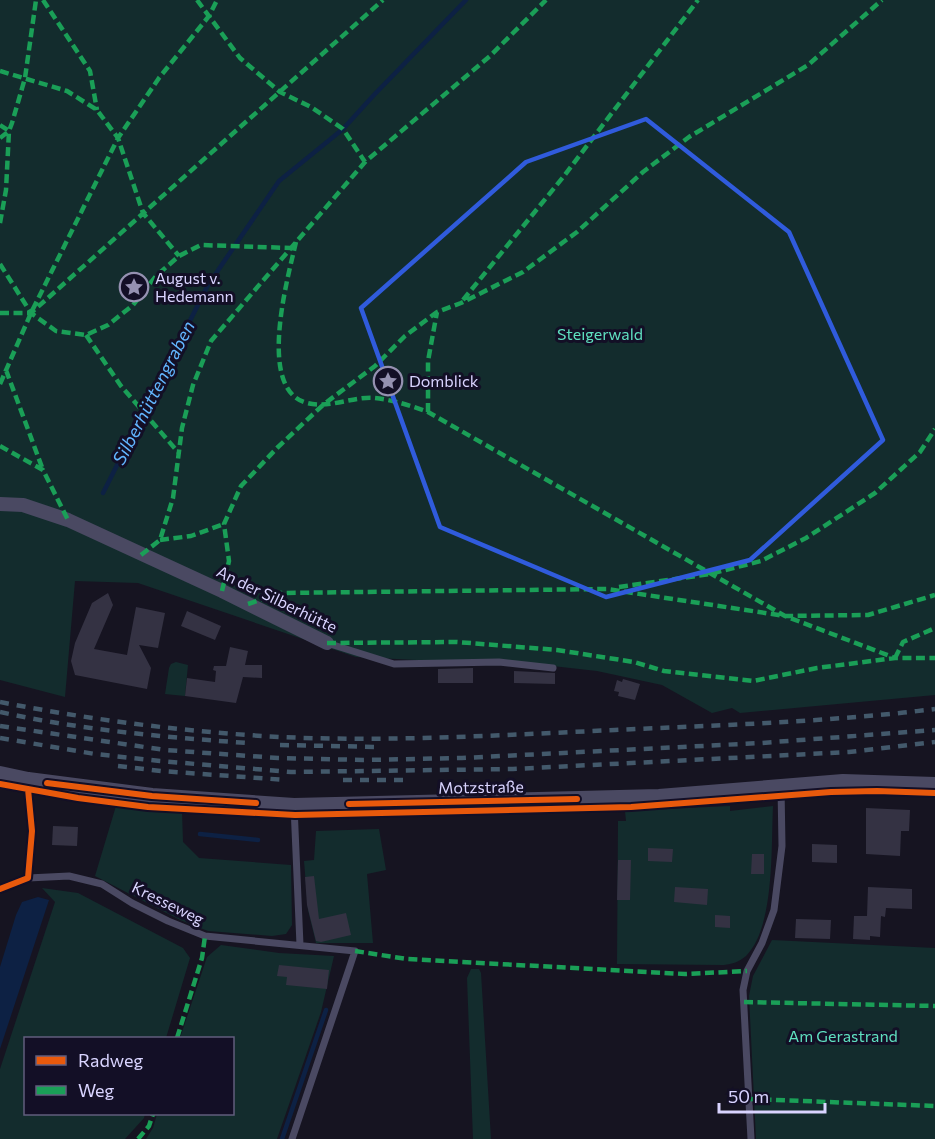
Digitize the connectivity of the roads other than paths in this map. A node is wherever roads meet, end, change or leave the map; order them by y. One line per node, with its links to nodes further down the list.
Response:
1 (0, 504): 2 (street, An der Silberhütte)
2 (327, 643): 3 (lane, An der Silberhütte)
3 (553, 668)
4 (0, 774): 5 (street, Motzstraße)
5 (28, 780): 8 (street, Motzstraße); 9 (lane)
6 (935, 784): 7 (street, Motzstraße)
7 (781, 787): 8 (street, Motzstraße); 13 (lane)
8 (294, 806): 11 (lane)
9 (27, 878): 10 (lane, Kresseweg); 11 (lane, Kresseweg)
10 (0, 889)
11 (300, 945): 12 (lane, Kresseweg)
12 (292, 1139)
13 (751, 1139)

